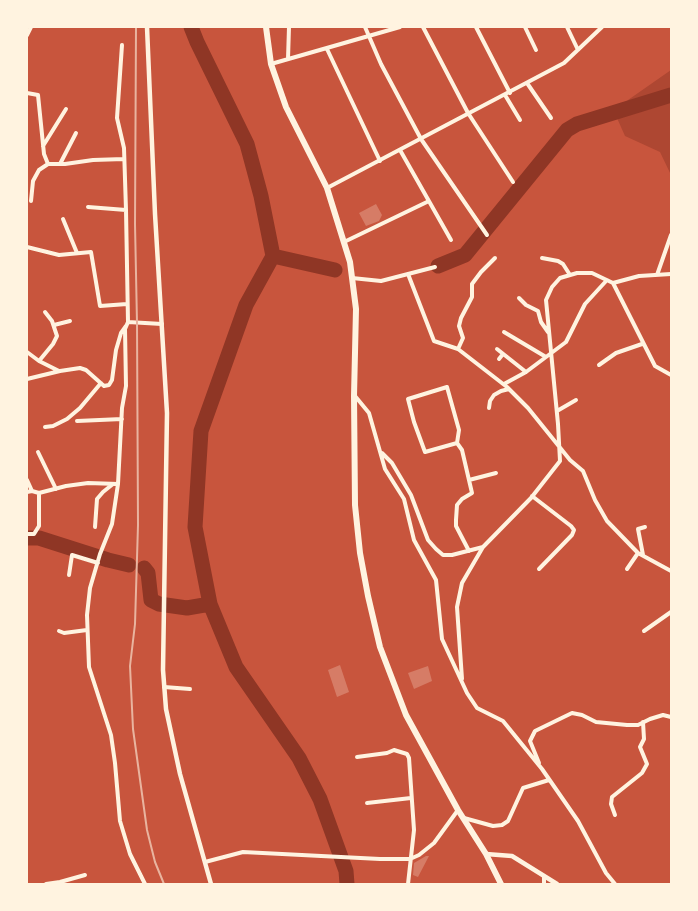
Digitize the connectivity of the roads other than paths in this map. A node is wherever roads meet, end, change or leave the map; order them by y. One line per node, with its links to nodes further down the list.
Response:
1 (31, 27): 13 (street)
2 (147, 27): 65 (street)
3 (266, 27): 20 (highway)
4 (290, 27): 19 (street)
5 (365, 27): 14 (street)
6 (400, 27): 12 (street)
7 (423, 27): 25 (street)
8 (476, 27): 23 (street)
9 (525, 27): 17 (street)
10 (567, 27): 18 (street)
11 (602, 27): 18 (street)
12 (392, 28): 14 (street)
13 (27, 35)
14 (368, 37): 16 (street); 29 (street)
15 (122, 45): 32 (street)
16 (327, 49): 19 (street); 33 (street)
17 (536, 50)
18 (578, 50): 21 (street)
19 (288, 60): 20 (street)
20 (271, 64): 37 (highway)
21 (527, 83): 23 (street); 26 (street)
22 (27, 93): 30 (street)
23 (508, 94): 25 (street); 27 (street)
24 (66, 109): 30 (street)
25 (468, 113): 29 (street); 36 (street)
26 (551, 118)
27 (520, 120)
28 (76, 133): 35 (street)
29 (421, 139): 31 (street); 44 (street)
30 (44, 146): 34 (street)
31 (400, 150): 33 (street); 40 (street)
32 (124, 159): 35 (street); 42 (street)
33 (380, 161): 37 (street)
34 (48, 164): 35 (street); 38 (street)
35 (60, 164)
36 (513, 182)
37 (327, 188): 47 (highway)
38 (30, 192): 39 (street)
39 (32, 201)
40 (429, 201): 46 (street); 47 (street)
41 (88, 207): 42 (street)
42 (126, 210): 61 (street)
43 (63, 219): 49 (street)
44 (486, 235)
45 (671, 235): 56 (street)
46 (451, 240)
47 (344, 242): 57 (highway)
48 (27, 248): 49 (street)
49 (78, 254): 61 (street)
50 (495, 258): 70 (street)
51 (542, 258): 55 (street)
52 (435, 267): 53 (street)
53 (408, 274): 57 (street); 70 (street)
54 (671, 274): 56 (street)
55 (570, 275): 58 (street); 68 (street)
56 (657, 275): 59 (street)
57 (352, 278): 86 (highway)
58 (607, 280): 59 (street); 73 (street)
59 (613, 283): 69 (street)
60 (519, 298): 68 (street)
61 (127, 304): 64 (street)
62 (45, 312): 66 (street)
63 (70, 321): 66 (street)
64 (128, 322): 65 (street); 83 (street); 90 (street)
65 (162, 324): 122 (street)
66 (54, 326): 77 (street)
67 (504, 332): 75 (street)
68 (549, 333): 73 (street)
69 (642, 344): 78 (street); 81 (street)
70 (458, 349): 84 (street)
71 (497, 349): 74 (street)
72 (27, 352): 77 (street)
73 (551, 353): 75 (street); 89 (street)
74 (503, 354): 76 (street); 80 (street)
75 (546, 357): 80 (street)
76 (499, 359)
77 (39, 361): 79 (street)
78 (599, 364)
79 (60, 371): 82 (street); 83 (street)
80 (526, 372): 84 (street)
81 (671, 375)
82 (27, 379)
83 (101, 383): 92 (street)
84 (504, 384): 85 (street)
85 (509, 389): 88 (street); 94 (street)
86 (354, 396): 96 (street); 131 (highway)
87 (576, 400): 89 (street)
88 (489, 408)
89 (557, 411): 94 (street)
90 (122, 419): 91 (street); 100 (street)
91 (77, 421)
92 (45, 427)
93 (458, 443): 93 (street); 99 (street)
94 (560, 448): 104 (street); 110 (street)
95 (38, 452): 101 (street)
96 (381, 452): 109 (street); 121 (street)
97 (496, 473): 99 (street)
98 (27, 480): 102 (street)
99 (469, 480): 109 (street)
100 (116, 484): 101 (street); 106 (street); 112 (street)
101 (56, 489): 103 (street)
102 (30, 491): 103 (street)
103 (39, 493): 107 (street)
104 (532, 496): 108 (street); 113 (street)
105 (645, 526): 111 (street)
106 (95, 527)
107 (27, 534)
108 (483, 547): 109 (street); 121 (street)
109 (469, 551)
110 (638, 553): 111 (street); 114 (street)
111 (644, 556): 115 (street)
112 (98, 563): 116 (street); 118 (street)
113 (539, 569)
114 (627, 569)
115 (671, 571)
116 (69, 575)
117 (671, 612): 120 (street)
118 (87, 630): 119 (street); 140 (street)
119 (59, 631)
120 (644, 631)
121 (462, 682): 127 (street)
122 (164, 687): 123 (street); 136 (street)
123 (190, 689)
124 (671, 717): 125 (street)
125 (643, 722): 127 (street); 132 (street)
126 (357, 757): 129 (street)
127 (542, 769): 128 (street)
128 (549, 780): 133 (street); 146 (street)
129 (411, 798): 130 (street); 135 (street)
130 (367, 802)
131 (458, 810): 133 (highway); 135 (street)
132 (615, 815)
133 (463, 818): 134 (highway)
134 (486, 854): 138 (street); 143 (highway)
135 (410, 859): 136 (street); 142 (street)
136 (205, 862): 141 (street)
137 (85, 875): 139 (street)
138 (544, 877): 144 (street); 145 (street)
139 (46, 884)
140 (145, 884)
141 (211, 884)
142 (408, 884)
143 (501, 884)
144 (544, 884)
145 (557, 884)
146 (615, 884)

